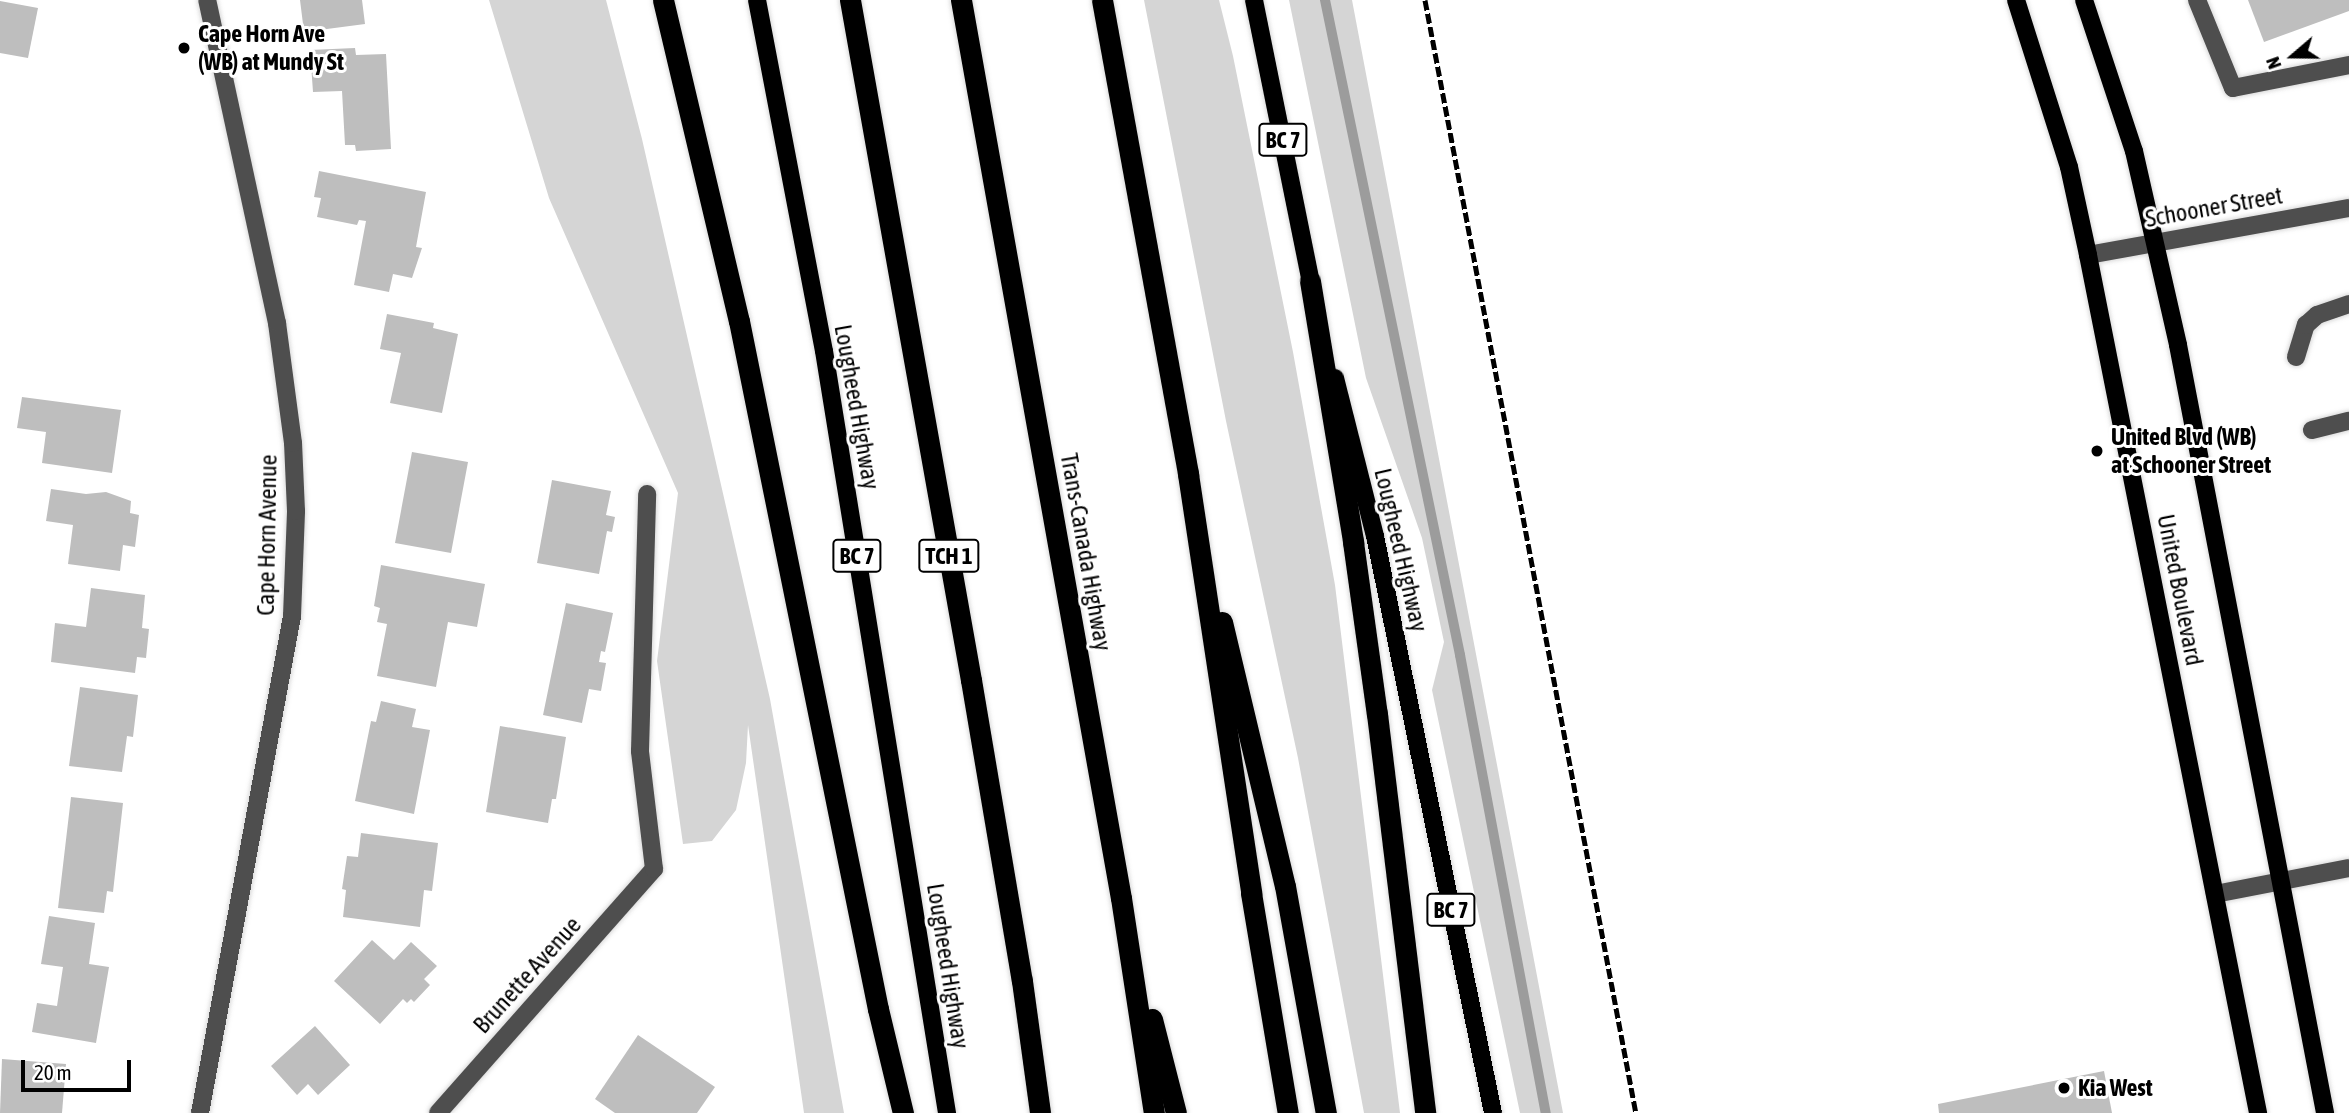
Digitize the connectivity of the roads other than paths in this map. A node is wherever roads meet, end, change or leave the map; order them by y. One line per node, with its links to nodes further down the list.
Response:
1 (207, 0): 26 (street, Cape Horn Avenue)
2 (663, 0): 28 (highway)
3 (757, 0): 29 (main road, Lougheed Highway / BC 7)
4 (850, 0): 30 (highway, TCH 1)
5 (961, 0): 25 (highway, Trans-Canada Highway)
6 (1102, 0): 20 (highway)
7 (1254, 0): 15 (main road, Lougheed Highway / BC 7)
8 (2016, 0): 14 (main road, United Boulevard)
9 (2084, 0): 13 (main road, United Boulevard)
10 (2197, 0): 11 (street)
11 (2349, 65)
12 (2349, 208): 13 (street, Schooner Street)
13 (2154, 243): 14 (street, Schooner Street); 23 (main road, United Boulevard)
14 (2088, 255): 24 (main road, United Boulevard)
15 (1310, 281): 35 (highway); 36 (main road, Lougheed Highway / BC 7)
16 (2349, 304): 17 (street)
17 (2296, 357)
18 (2349, 421): 19 (street)
19 (2312, 430)
20 (1188, 474): 33 (highway); 34 (highway)
21 (647, 494): 27 (street, Brunette Avenue)
22 (2349, 868): 23 (street)
23 (2280, 881): 24 (street); 38 (main road, United Boulevard)
24 (2215, 894): 37 (main road, United Boulevard)
25 (1121, 898): 31 (highway, Trans-Canada Highway); 32 (highway)
26 (200, 1113)
27 (438, 1113)
28 (903, 1113)
29 (947, 1113)
30 (1040, 1113)
31 (1154, 1113)
32 (1176, 1113)
33 (1287, 1113)
34 (1326, 1113)
35 (1424, 1113)
36 (1493, 1113)
37 (2258, 1113)
38 (2325, 1113)

